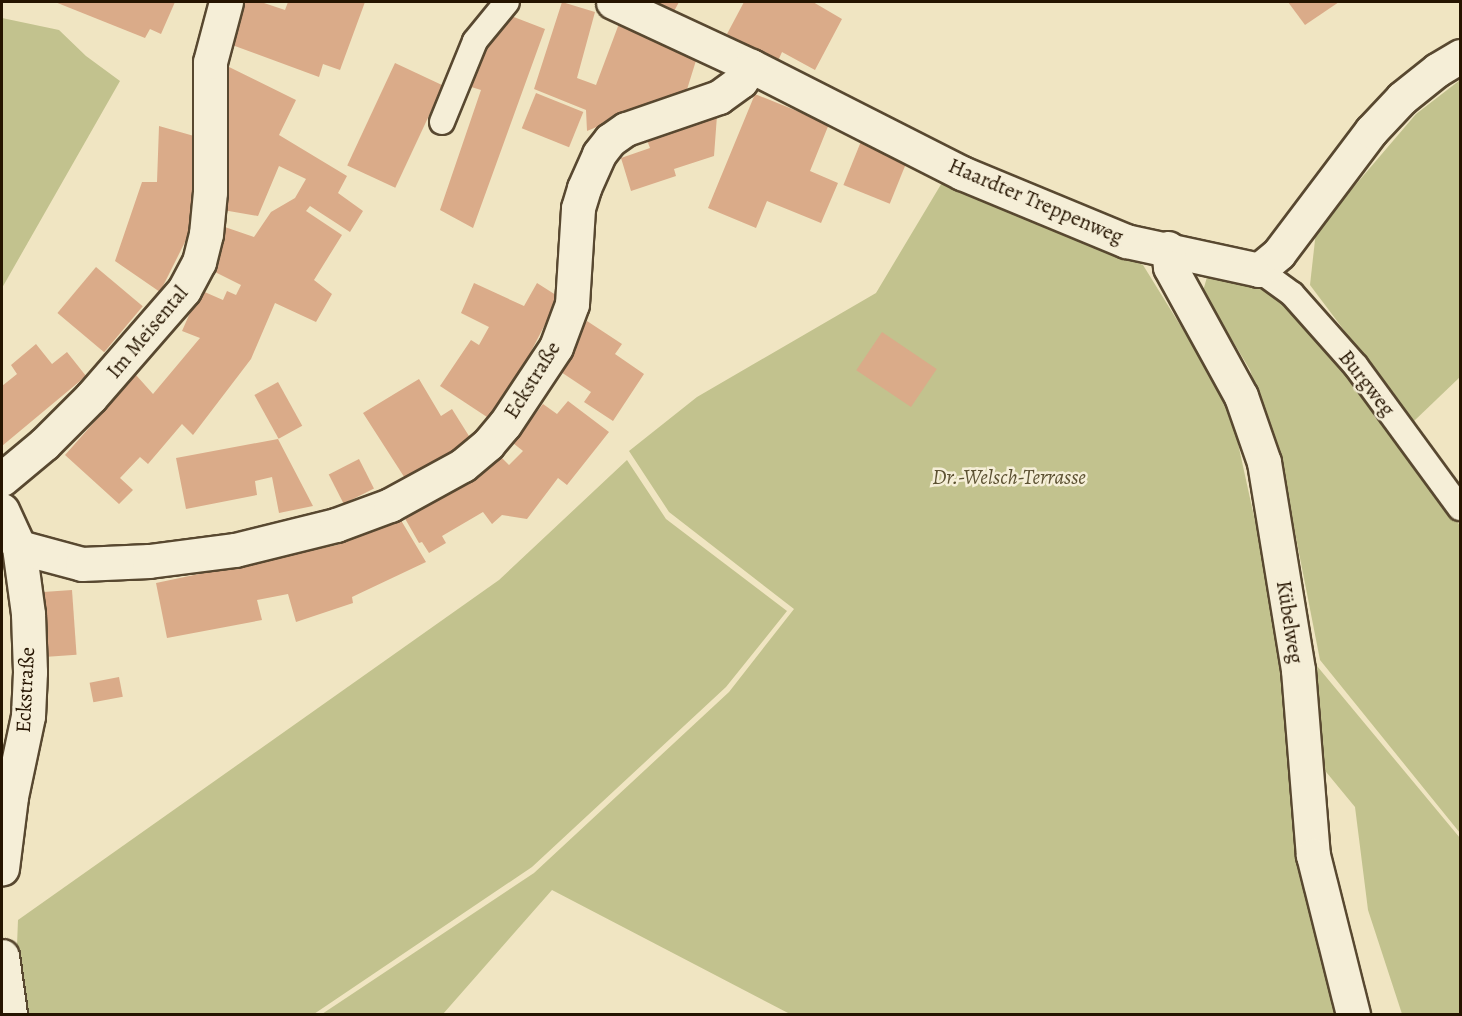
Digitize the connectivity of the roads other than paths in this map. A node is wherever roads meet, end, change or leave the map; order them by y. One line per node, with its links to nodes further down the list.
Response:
1 (226, 2): 9 (street, Im Meisental)
2 (507, 2): 6 (lane)
3 (612, 2): 5 (street)
4 (1461, 56): 8 (street)
5 (751, 66): 7 (street, Haardter Treppenweg); 12 (street, Eckstraße)
6 (442, 122)
7 (1168, 248): 8 (street, Haardter Treppenweg); 16 (street, Kübelweg)
8 (1259, 270): 10 (lane, Burgweg)
9 (2, 478)
10 (1461, 508)
11 (2, 510): 12 (street, Eckstraße)
12 (19, 547): 13 (street, Eckstraße)
13 (2, 868)
14 (2, 956): 15 (street)
15 (9, 1014)
16 (1353, 1014)

